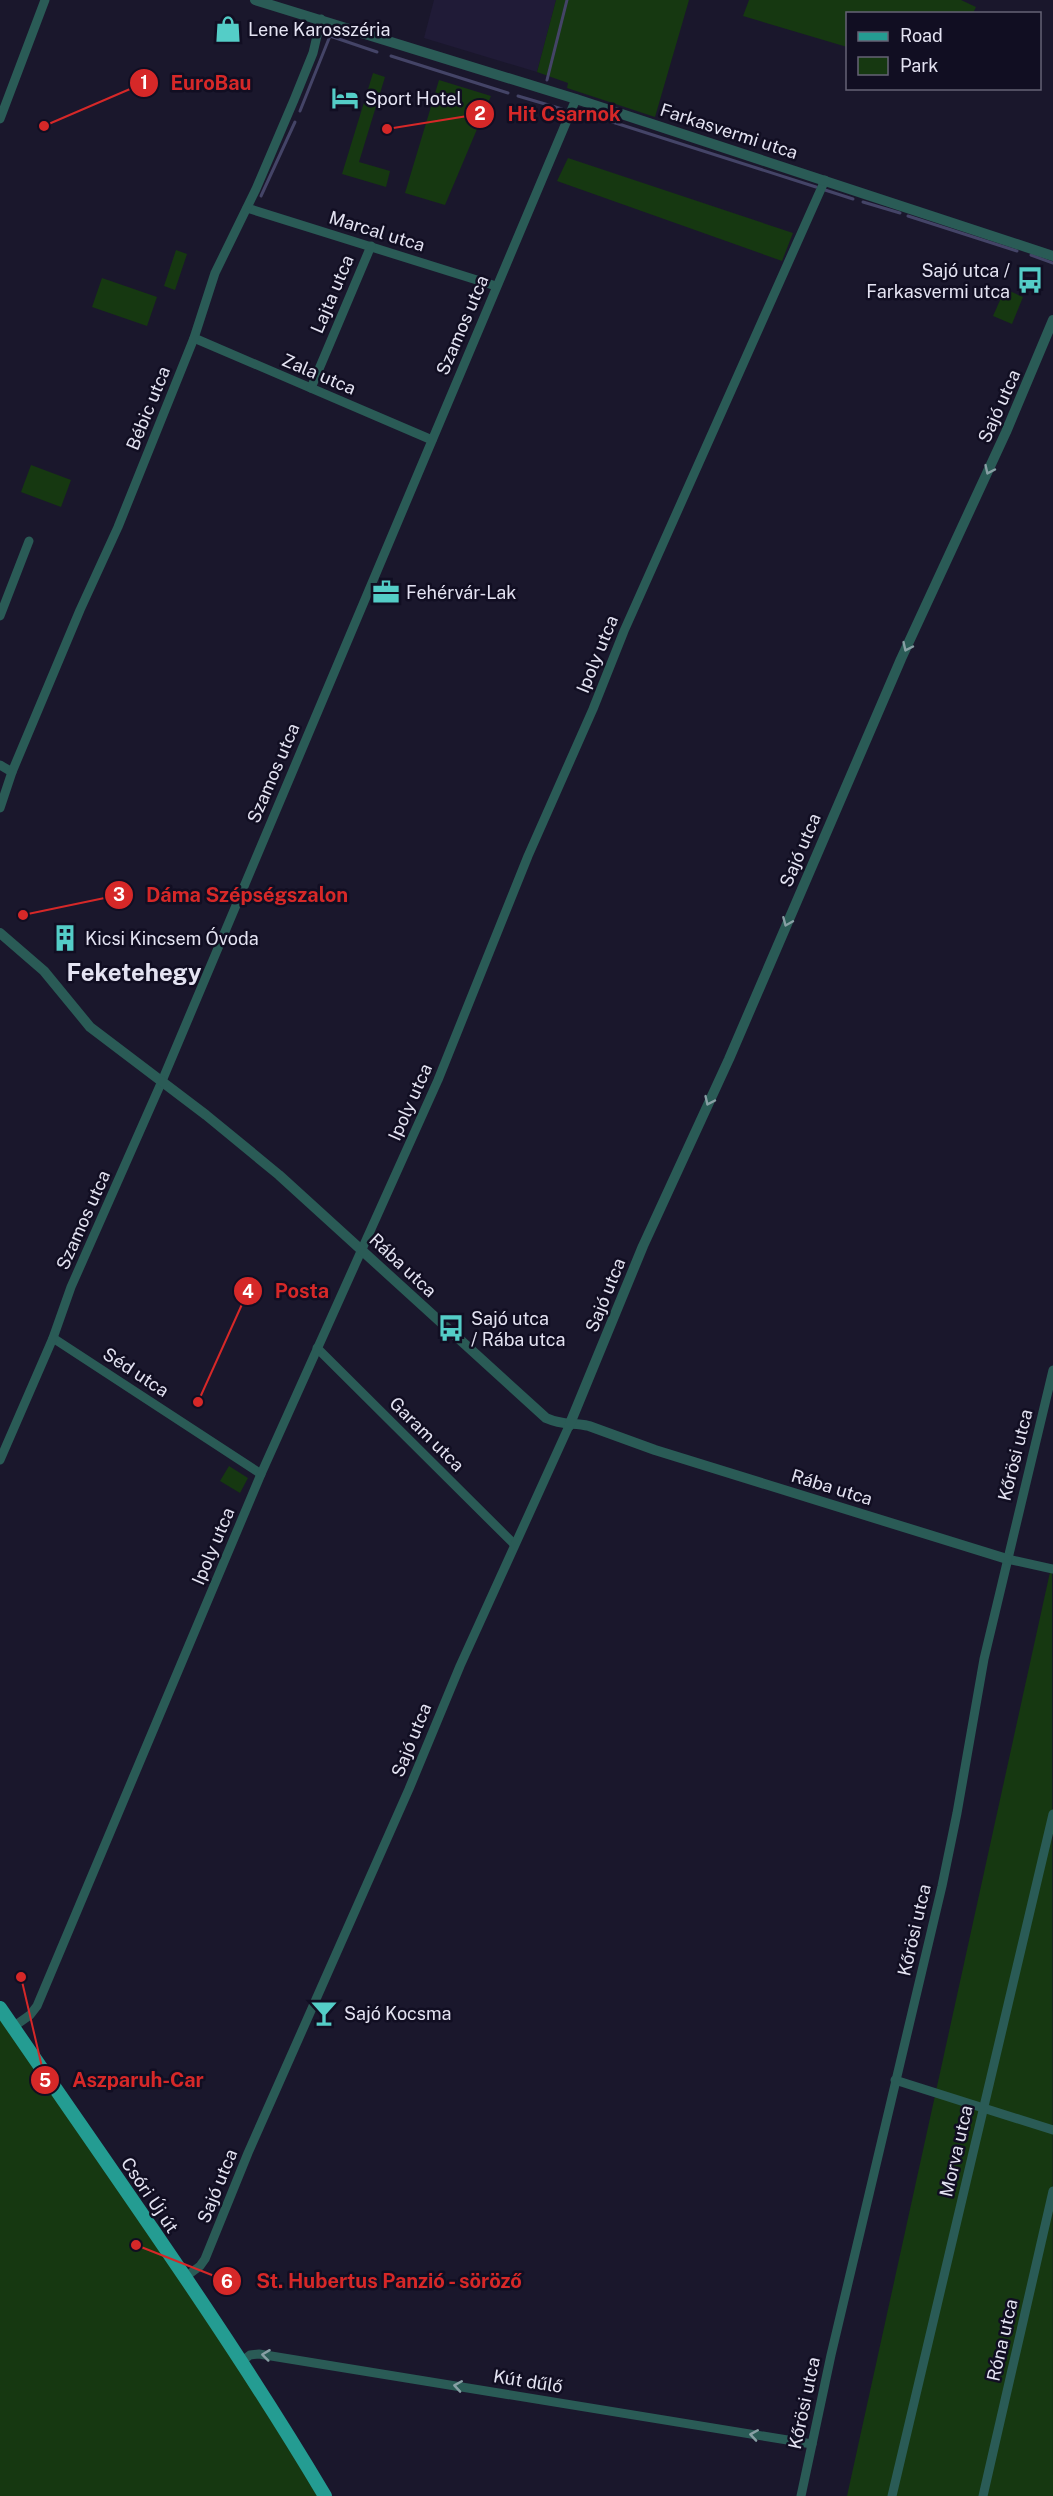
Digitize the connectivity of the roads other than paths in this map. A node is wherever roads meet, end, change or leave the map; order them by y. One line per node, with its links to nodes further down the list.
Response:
1 (45, 0): 5 (street)
2 (255, 0): 3 (street, Farkasvermi utca)
3 (321, 19): 4 (street, Farkasvermi utca); 7 (street, Bébic utca)
4 (576, 99): 6 (street, Farkasvermi utca); 10 (street, Szamos utca)
5 (0, 119)
6 (825, 180): 9 (street, Farkasvermi utca); 22 (street, Ipoly utca)
7 (247, 208): 8 (street, Marcal utca); 12 (street, Bébic utca)
8 (371, 246): 10 (street, Marcal utca); 13 (street, Lajta utca)
9 (1053, 256)
10 (496, 286): 14 (street, Szamos utca)
11 (1053, 320): 27 (street, Sajó utca, one-way to 27)
12 (194, 338): 13 (street, Zala utca); 18 (street, Bébic utca)
13 (311, 388): 14 (street, Zala utca)
14 (432, 440): 21 (street, Szamos utca)
15 (29, 540): 16 (street)
16 (0, 616)
17 (0, 765): 18 (street)
18 (12, 772): 19 (street, Bébic utca)
19 (0, 808)
20 (0, 933): 21 (street, Rába utca)
21 (162, 1081): 22 (street, Rába utca); 23 (street, Szamos utca)
22 (361, 1250): 24 (street, Ipoly utca); 27 (street, Rába utca)
23 (52, 1338): 28 (street, Szamos utca); 29 (street, Séd utca)
24 (317, 1348): 29 (street, Ipoly utca); 30 (street, Garam utca)
25 (1053, 1370): 26 (street, Kőrösi utca)
26 (1050, 1395): 31 (street, Kőrösi utca)
27 (569, 1426): 30 (street, Sajó utca); 31 (street, Rába utca)
28 (0, 1460)
29 (261, 1474): 35 (street, Ipoly utca)
30 (514, 1544): 40 (street, Sajó utca)
31 (1007, 1559): 32 (street, Rába utca); 36 (street, Kőrösi utca)
32 (1053, 1569)
33 (1053, 1814): 37 (street, Morva utca)
34 (0, 2008): 35 (main road, Csóri Új út)
35 (13, 2027): 40 (main road, Csóri Új út)
36 (895, 2080): 37 (street); 42 (street, Kőrösi utca)
37 (982, 2109): 38 (street); 45 (street, Morva utca)
38 (1053, 2130)
39 (1053, 2191): 46 (street, Róna utca)
40 (184, 2278): 41 (main road, Csóri Új út)
41 (241, 2362): 42 (street, Kút dűlő, one-way to 41); 43 (main road, Csóri Új út)
42 (812, 2444): 44 (street, Kőrösi utca)
43 (325, 2496)
44 (801, 2496)
45 (892, 2496)
46 (983, 2496)

